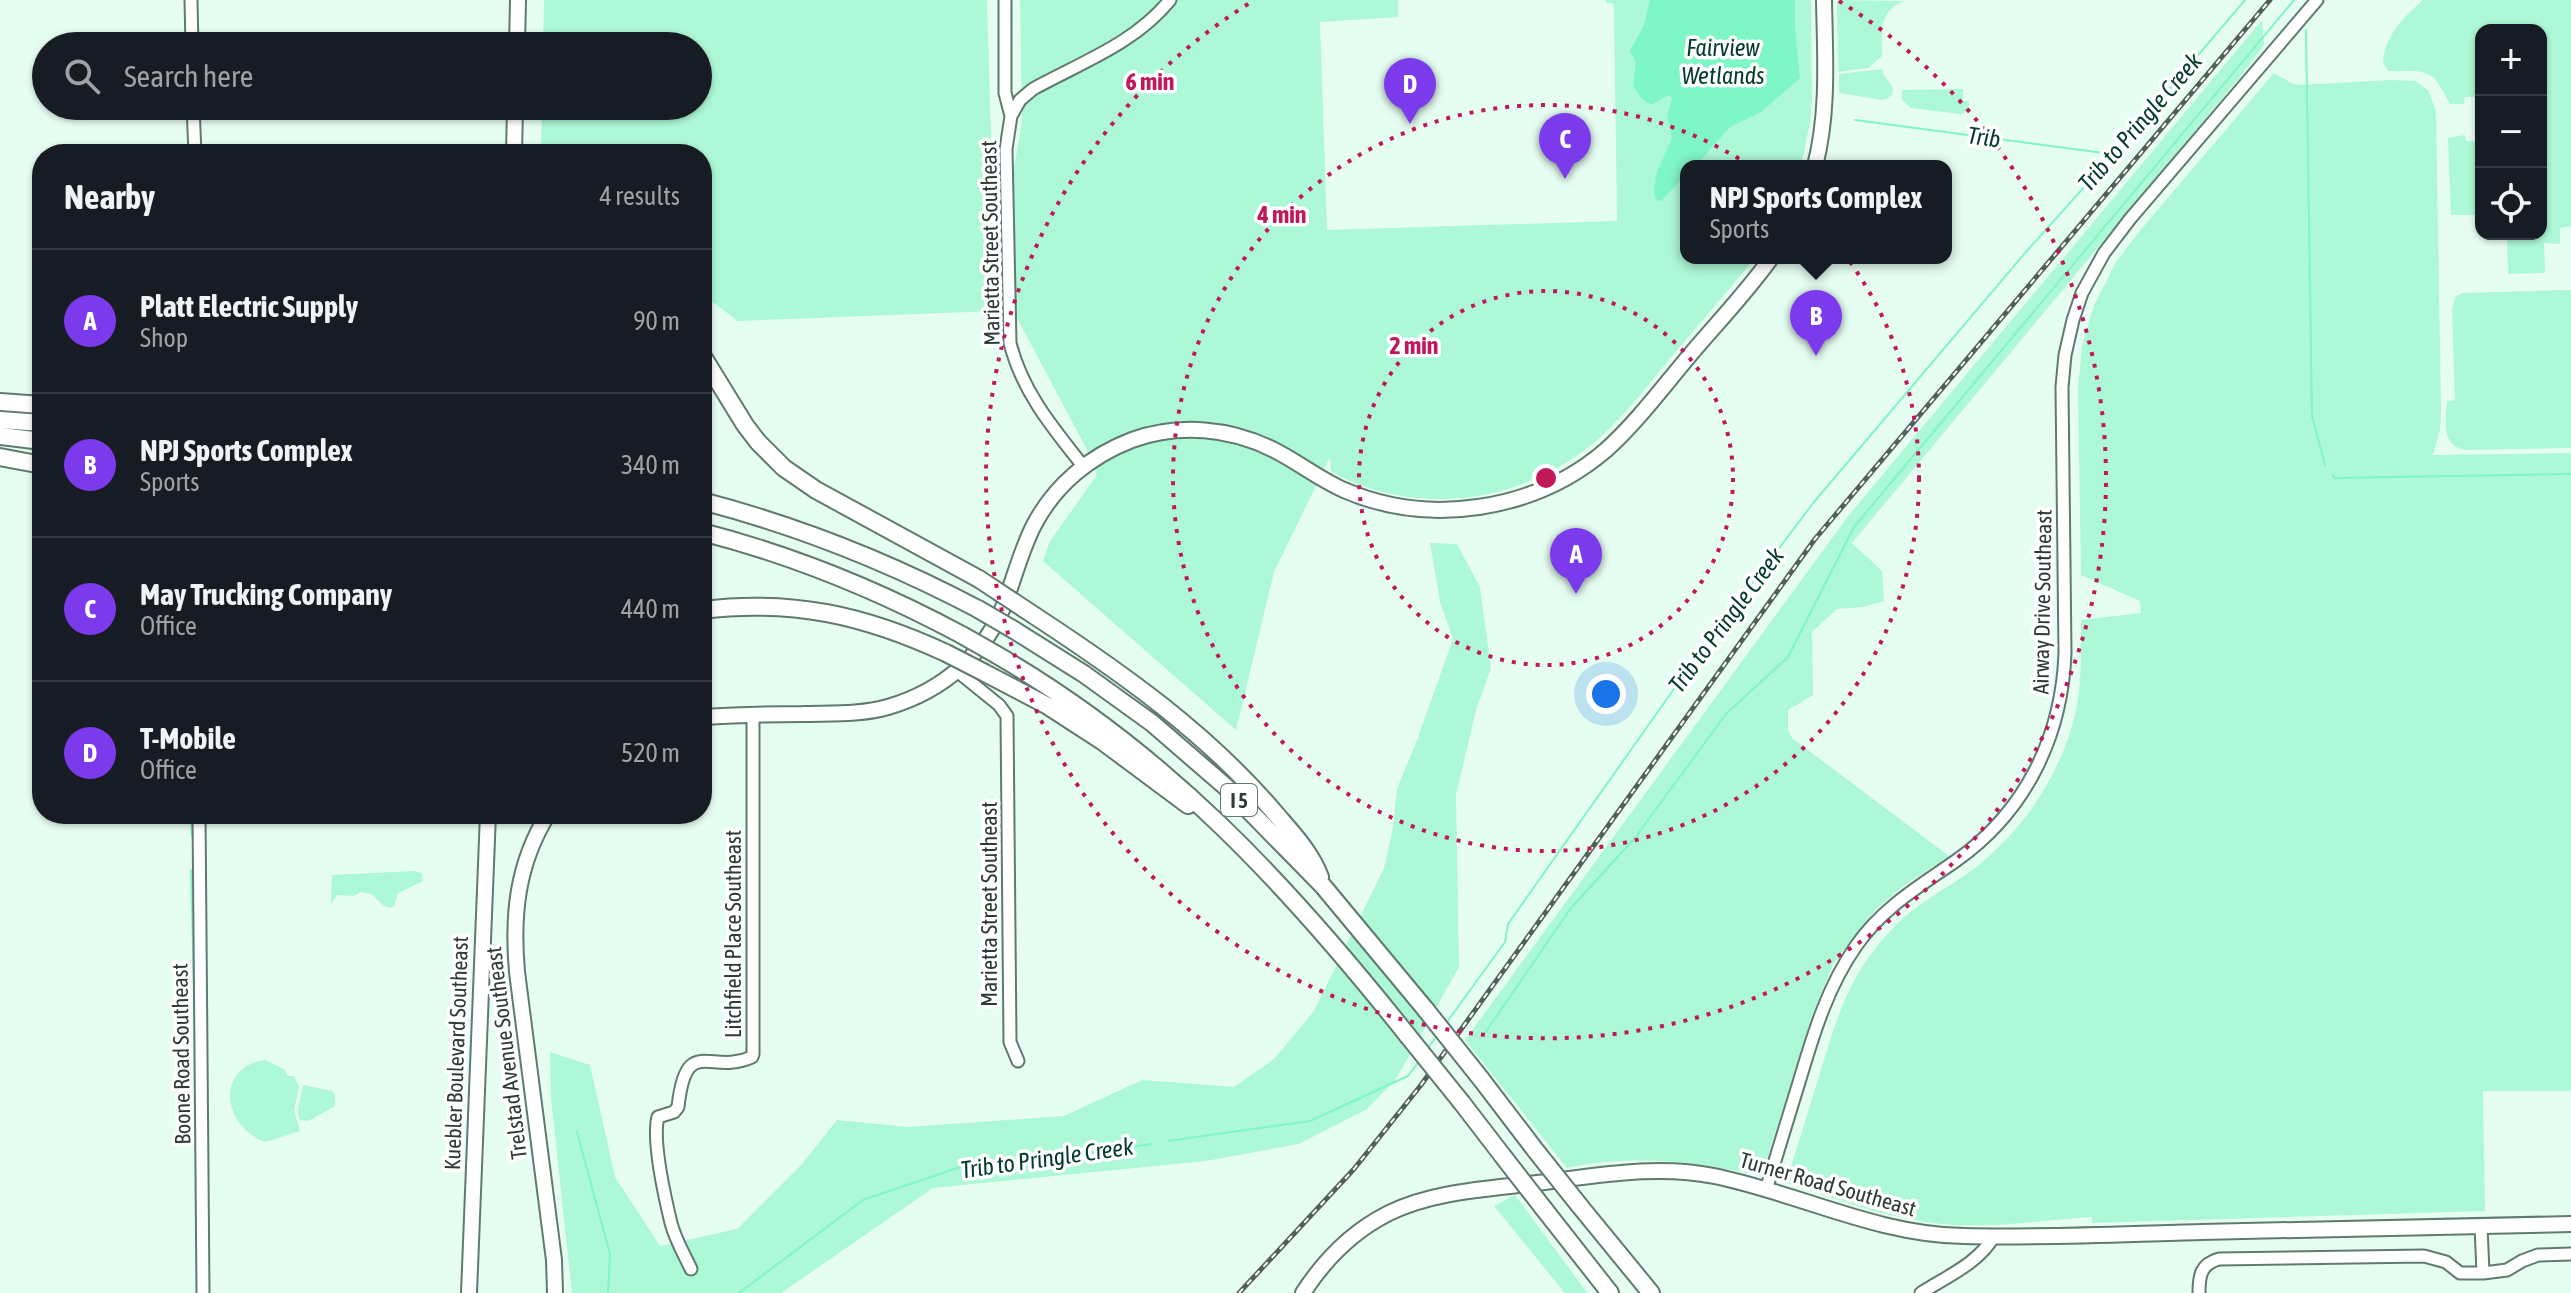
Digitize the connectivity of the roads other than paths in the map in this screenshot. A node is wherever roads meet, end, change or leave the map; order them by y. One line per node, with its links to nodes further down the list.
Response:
1 (191, 0): 7 (street)
2 (518, 0): 8 (main road)
3 (1005, 0): 9 (street, Marietta Street Southeast)
4 (1170, 0): 9 (street)
5 (1824, 0): 14 (main road)
6 (2317, 0): 38 (street, Airway Drive Southeast)
7 (192, 32)
8 (517, 32)
9 (1011, 116): 25 (street, Marietta Street Southeast)
10 (194, 120): 12 (street)
11 (515, 120): 13 (main road)
12 (195, 144)
13 (514, 144)
14 (1816, 160)
15 (1766, 264): 25 (main road)
16 (712, 371): 36 (highway, I 5, bridge)
17 (0, 402): 18 (highway)
18 (32, 404)
19 (0, 420): 20 (highway)
20 (32, 422)
21 (0, 436): 22 (highway)
22 (32, 440)
23 (0, 457): 24 (highway)
24 (32, 463)
25 (1083, 466): 29 (main road)
26 (712, 504): 36 (highway, I 5, bridge)
27 (712, 535): 32 (highway, I 5, bridge)
28 (712, 609): 32 (highway, bridge)
29 (957, 671): 30 (main road); 37 (street, Marietta Street Southeast)
30 (753, 715): 31 (main road); 43 (street, Litchfield Place Southeast)
31 (712, 717)
32 (1211, 817): 49 (highway, I 5, bridge)
33 (199, 824): 45 (street, Boone Road Southeast)
34 (488, 824): 46 (main road, Kuebler Boulevard Southeast)
35 (542, 824): 47 (main road, Trelstad Avenue Southeast)
36 (1323, 886): 50 (highway, I 5, bridge)
37 (1018, 1061)
38 (1766, 1190): 41 (main road, Turner Road Southeast); 48 (main road, Turner Road Southeast)
39 (2571, 1224): 40 (main road, Turner Road Southeast)
40 (2481, 1226): 41 (main road, Turner Road Southeast); 44 (street)
41 (1994, 1236): 51 (street)
42 (2571, 1254): 44 (street)
43 (691, 1269)
44 (2483, 1273): 52 (street)
45 (203, 1293)
46 (469, 1293)
47 (555, 1293)
48 (1303, 1293)
49 (1610, 1293)
50 (1651, 1293)
51 (1921, 1293)
52 (2199, 1293)

